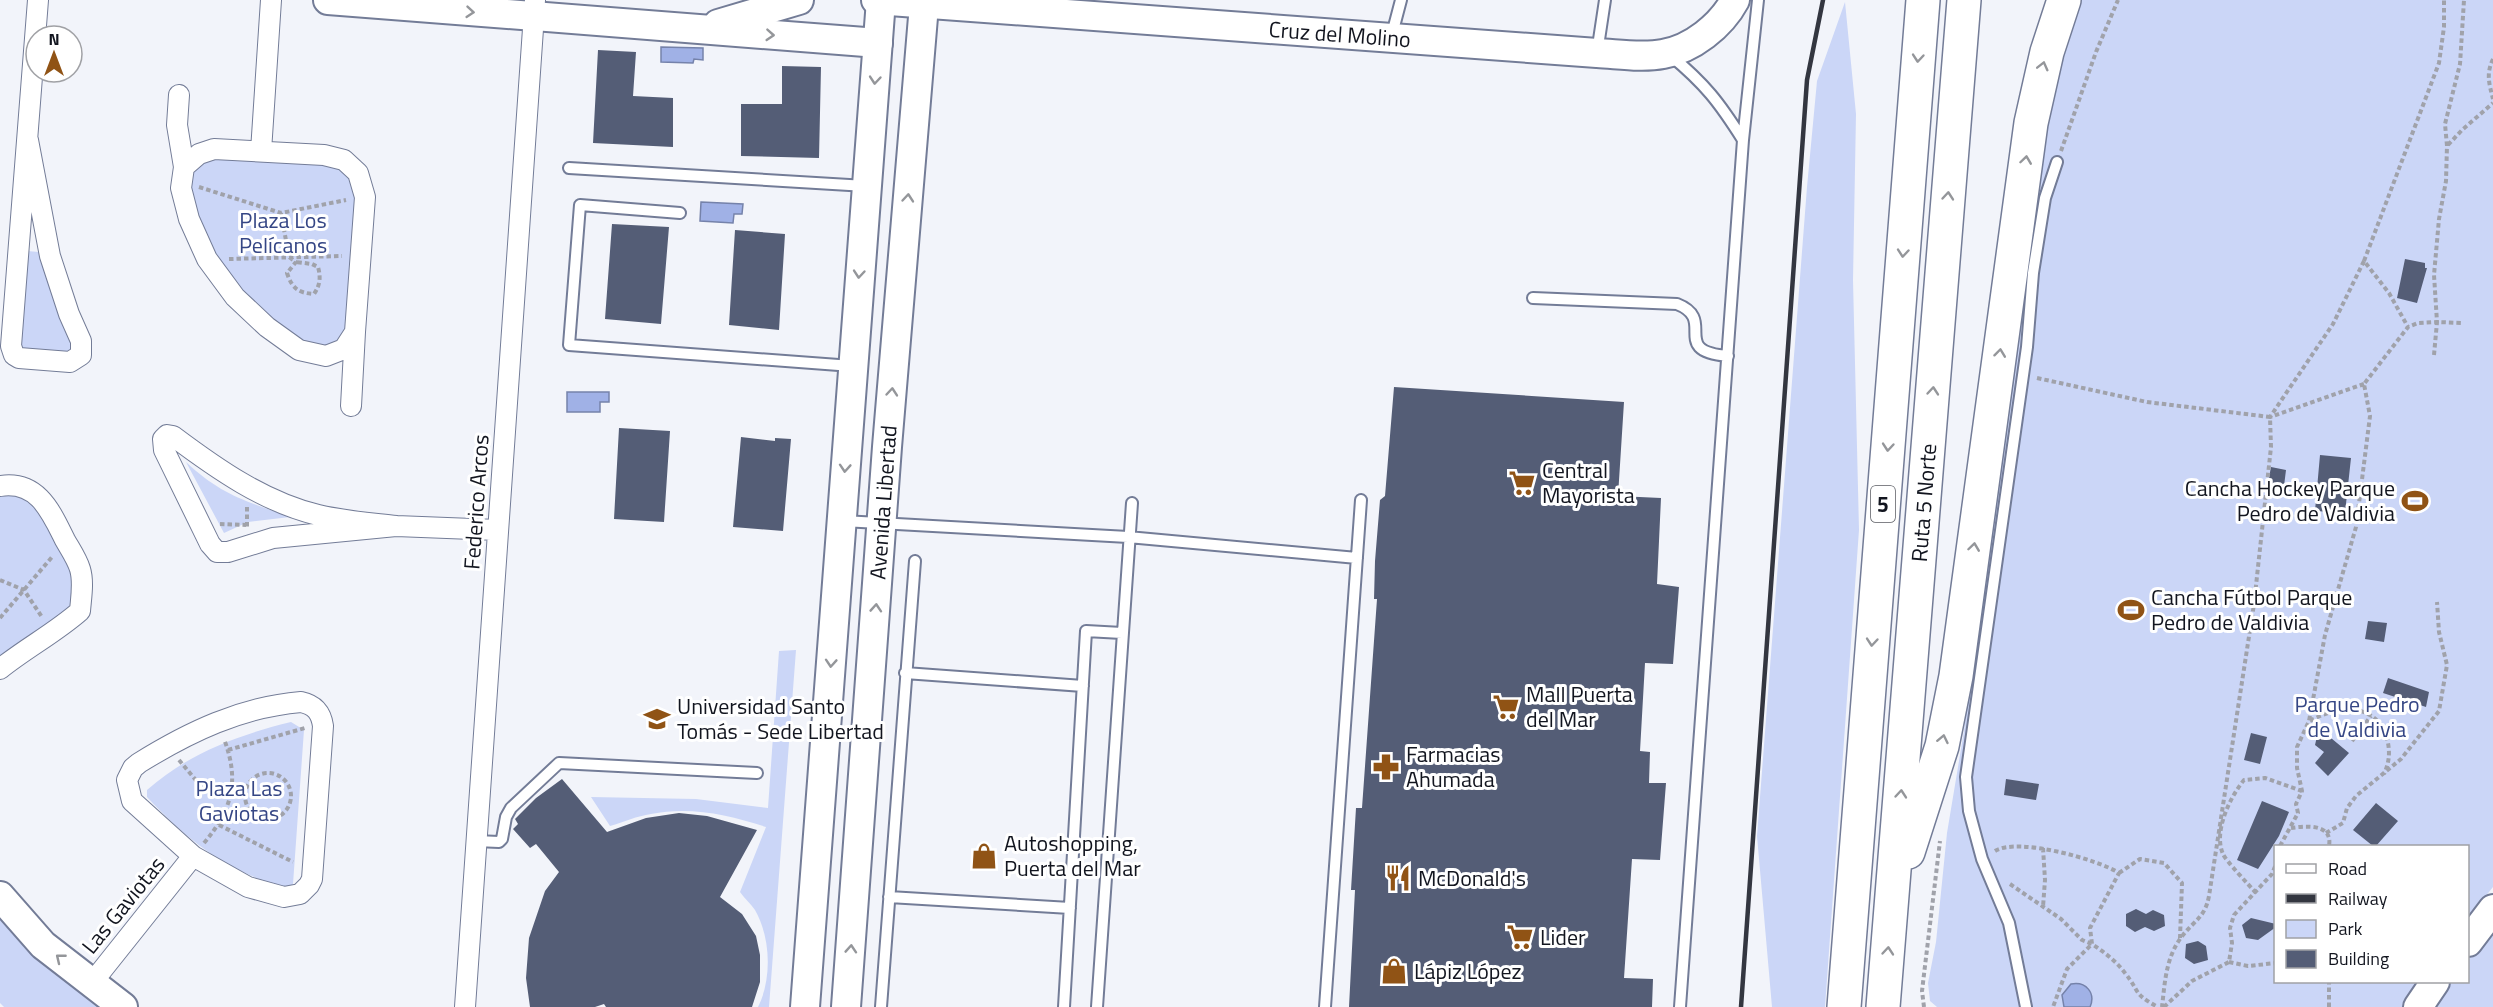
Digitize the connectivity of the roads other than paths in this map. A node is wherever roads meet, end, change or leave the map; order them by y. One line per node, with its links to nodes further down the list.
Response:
1 (38, 0): 22 (street)
2 (271, 0): 24 (street)
3 (328, 0): 15 (street, one-way to 15)
4 (799, 0): 16 (street)
5 (876, 0): 6 (street, Cruz del Molino)
6 (881, 0): 14 (street, Cruz del Molino); 18 (street, Avenida Libertad)
7 (1401, 0): 17 (lane)
8 (1605, 0): 19 (lane)
9 (1735, 0): 20 (street, Cruz del Molino)
10 (1758, 0): 23 (lane)
11 (1923, 0): 69 (highway, Ruta 5 Norte / 5, one-way to 69)
12 (1964, 0): 52 (highway, Ruta 5 Norte / 5, one-way to 12)
13 (2064, 0): 52 (highway, one-way to 13)
14 (925, 2): 17 (street, Cruz del Molino); 39 (street, Avenida Libertad, one-way to 14)
15 (535, 8): 16 (street); 41 (street, Federico Arcos)
16 (692, 29): 18 (street, one-way to 18)
17 (1392, 38): 19 (street, Cruz del Molino)
18 (878, 43): 28 (street, Avenida Libertad, one-way to 28)
19 (1597, 53): 20 (street, Cruz del Molino)
20 (1667, 53): 23 (lane)
21 (179, 95): 27 (street)
22 (28, 140): 22 (street)
23 (1743, 140): 32 (lane)
24 (261, 151): 27 (street); 31 (street)
25 (2058, 162): 71 (lane)
26 (569, 168): 28 (lane)
27 (183, 174): 31 (street)
28 (866, 186): 33 (street, Avenida Libertad, one-way to 33)
29 (680, 213): 33 (lane)
30 (1533, 298): 32 (lane)
31 (354, 332): 34 (street)
32 (1728, 356): 68 (lane)
33 (852, 366): 38 (street, Avenida Libertad, one-way to 38)
34 (351, 406)
35 (0, 486): 46 (street)
36 (1361, 500): 43 (lane)
37 (1132, 503): 42 (lane)
38 (841, 521): 39 (lane); 62 (street, Avenida Libertad, one-way to 62)
39 (882, 523): 42 (lane); 63 (street, Avenida Libertad, one-way to 39)
40 (396, 526): 40 (street); 41 (street)
41 (498, 530): 50 (street, Federico Arcos)
42 (1128, 537): 43 (lane); 45 (lane)
43 (1357, 558): 67 (lane)
44 (915, 561): 47 (lane)
45 (1122, 633): 48 (lane); 66 (lane)
46 (0, 669)
47 (905, 673): 48 (lane); 54 (lane)
48 (1083, 686): 55 (lane)
49 (757, 773): 50 (lane)
50 (476, 841): 61 (street, Federico Arcos)
51 (193, 856): 51 (street, Las Gaviotas); 59 (street, Las Gaviotas)
52 (1893, 894): 70 (highway, Ruta 5 Norte / 5, one-way to 52)
53 (0, 896): 59 (street, one-way to 53)
54 (889, 897): 55 (lane); 64 (lane)
55 (1070, 908): 65 (lane)
56 (2493, 909): 57 (street)
57 (2469, 941)
58 (2434, 983): 72 (street)
59 (91, 984): 60 (street)
60 (123, 1007)
61 (465, 1007)
62 (805, 1007)
63 (846, 1007)
64 (881, 1007)
65 (1064, 1007)
66 (1097, 1007)
67 (1325, 1007)
68 (1680, 1007)
69 (1844, 1007)
70 (1883, 1007)
71 (2026, 1007)
72 (2418, 1007)

